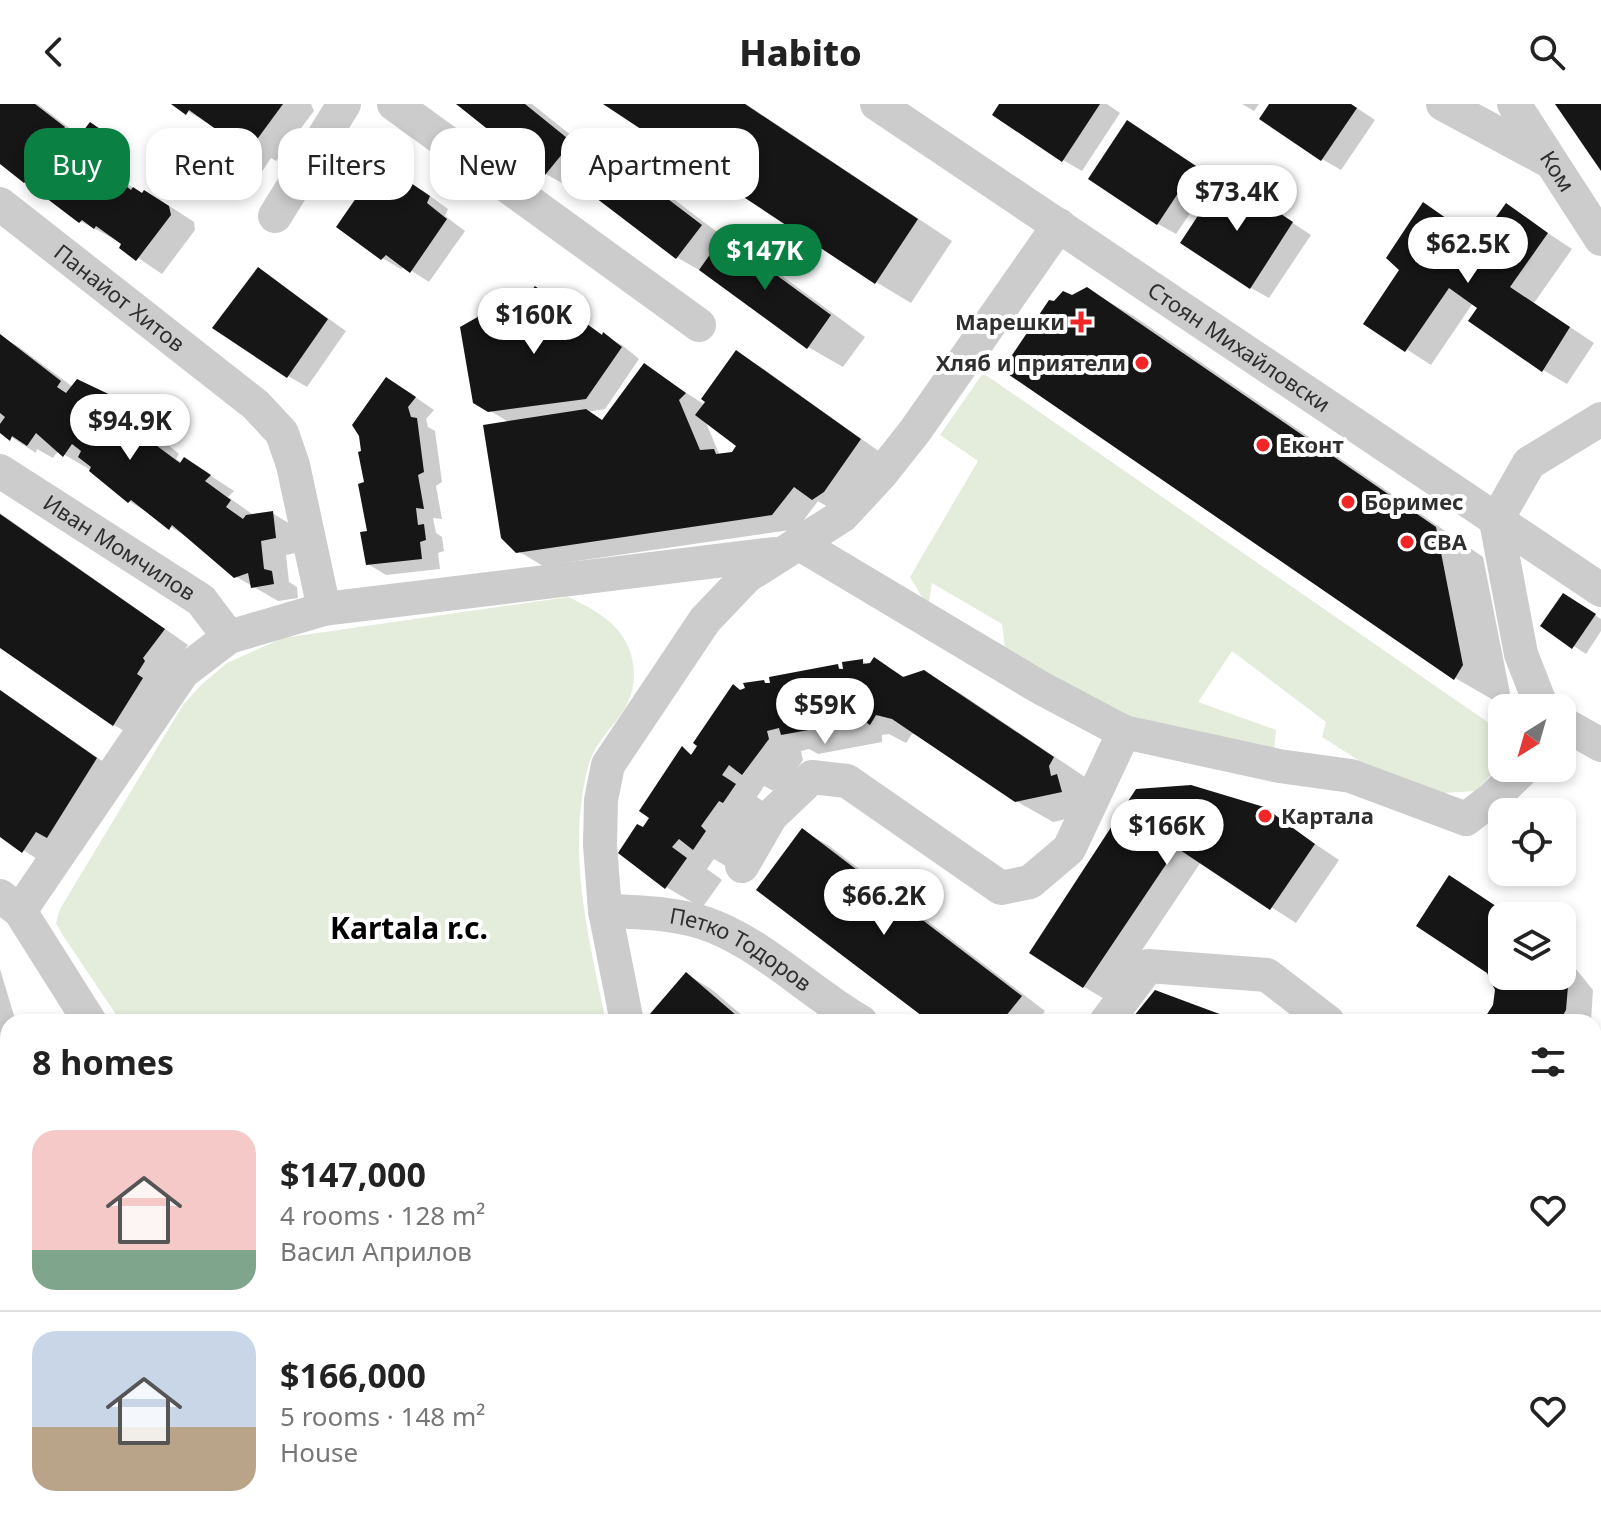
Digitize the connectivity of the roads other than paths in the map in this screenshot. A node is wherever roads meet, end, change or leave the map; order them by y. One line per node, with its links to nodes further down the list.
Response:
1 (344, 104): 8 (street)
2 (394, 104): 11 (street)
3 (877, 104): 9 (street, Стоян Михайловски)
4 (1443, 104): 6 (street)
5 (1514, 104): 6 (street, Ком)
6 (1552, 163): 10 (street, Ком)
7 (0, 204): 17 (street, Панайот Хитов)
8 (275, 216)
9 (1059, 225): 14 (street, Стоян Михайловски); 15 (street)
10 (1601, 239)
11 (699, 325)
12 (1601, 419): 14 (street)
13 (0, 471): 18 (street, Иван Момчилов)
14 (1496, 521): 16 (street, Стоян Михайловски); 19 (street)
15 (788, 548): 17 (street); 21 (street); 26 (street)
16 (1601, 590)
17 (324, 609): 18 (street)
18 (229, 637): 25 (street)
19 (1537, 694)
20 (1576, 731): 22 (street)
21 (1124, 732): 23 (street); 24 (street)
22 (1601, 745)
23 (1510, 782)
24 (742, 866)
25 (10, 903): 27 (street)
26 (605, 911): 28 (street); 29 (street, Петко Тодоров)
27 (85, 1014)
28 (625, 1014)
29 (847, 1014)
30 (1112, 1014): 31 (street)
31 (1318, 1014)

